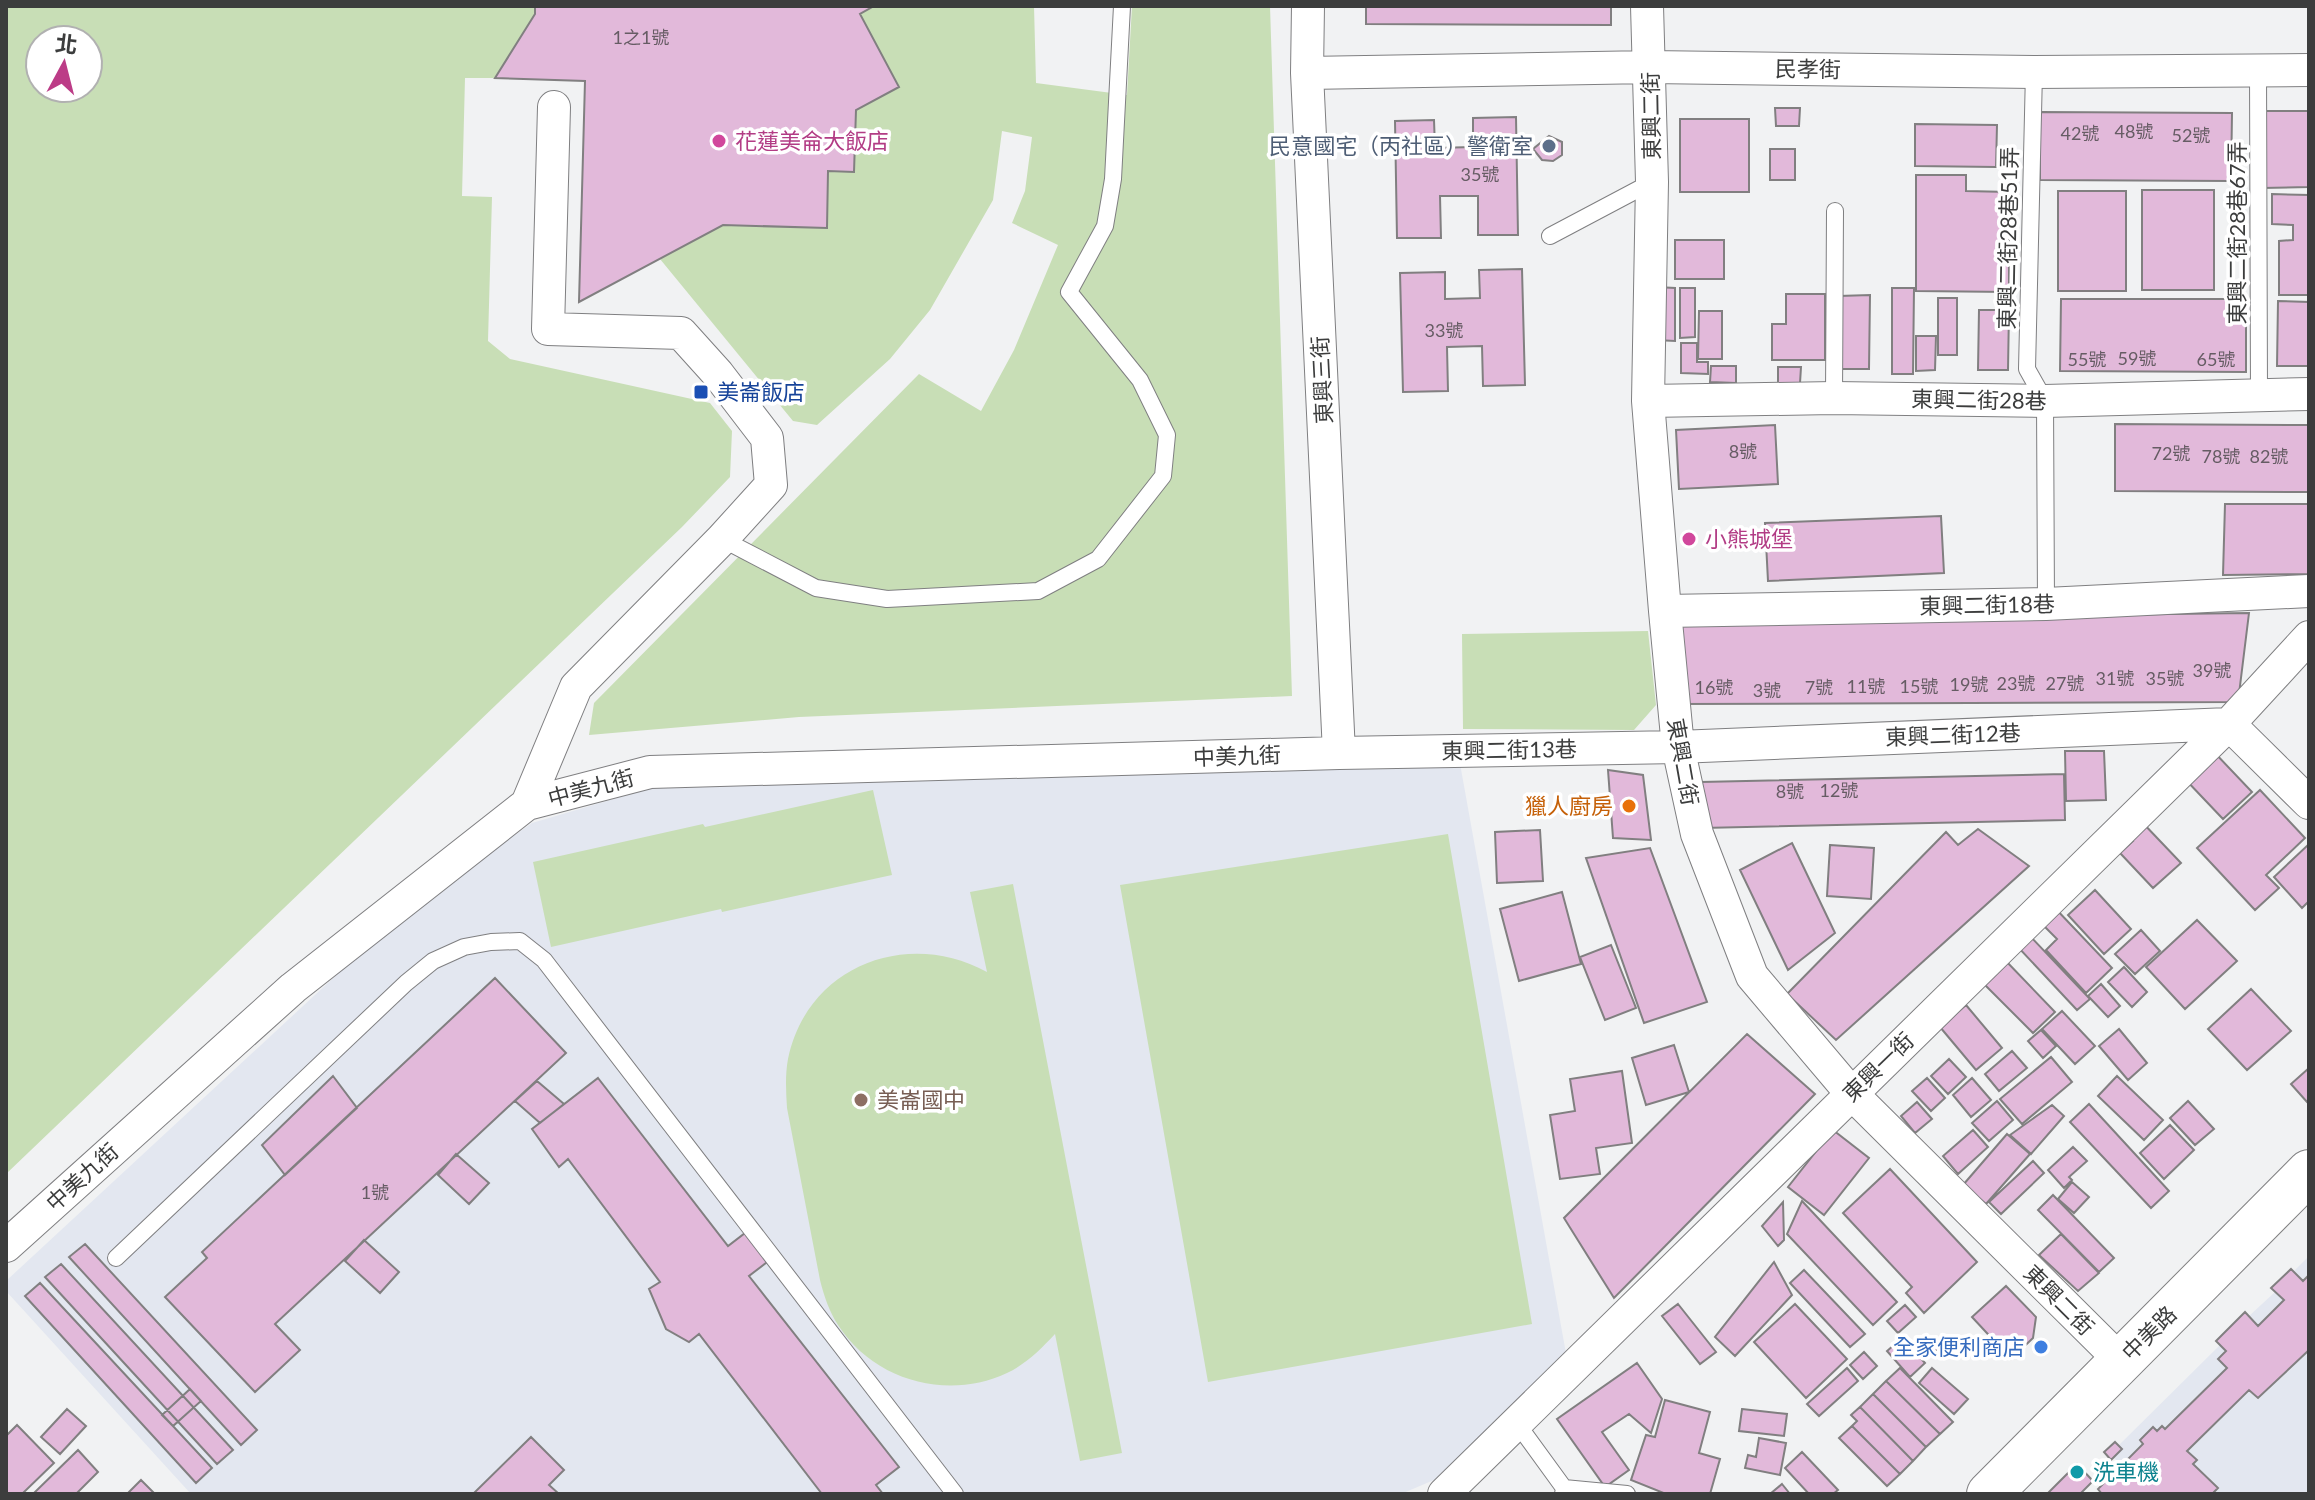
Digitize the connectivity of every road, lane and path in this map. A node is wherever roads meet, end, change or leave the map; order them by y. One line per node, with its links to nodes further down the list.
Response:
1 (1122, 6): 18 (lane)
2 (1308, 6): 8 (street, 東興三街)
3 (1647, 6): 4 (street, 東興二街)
4 (1650, 67): 7 (street, 民孝街); 8 (street, 民孝街); 10 (street, 東興二街)
5 (2258, 70): 6 (street, 民孝街); 7 (street, 民孝街); 14 (lane, 東興二街28巷67弄)
6 (2309, 70)
7 (2034, 72): 17 (lane, 東興二街28巷51弄)
8 (1307, 73): 25 (street, 東興三街)
9 (554, 107): 18 (street)
10 (1652, 182): 12 (lane); 16 (street, 東興二街)
11 (1835, 211): 15 (lane)
12 (1550, 236)
13 (2309, 394): 14 (street, 東興二街28巷)
14 (2259, 396): 17 (street, 東興二街28巷)
15 (1834, 398): 16 (street, 東興二街28巷); 17 (street, 東興二街28巷)
16 (1648, 401): 21 (street, 東興二街)
17 (2045, 401): 20 (lane)
18 (722, 539): 27 (street)
19 (2309, 591): 20 (street, 東興二街18巷)
20 (2046, 604): 21 (street, 東興二街18巷)
21 (1665, 611): 24 (street, 東興二街)
22 (2309, 637): 23 (street, 東興一街)
23 (2229, 724): 24 (street, 東興二街12巷); 26 (street); 28 (street, 東興一街)
24 (1678, 747): 25 (street, 東興二街13巷); 28 (street, 東興二街)
25 (1339, 753): 27 (street, 中美九街)
26 (2309, 803)
27 (527, 804): 30 (street, 中美九街)
28 (1851, 1093): 32 (street, 東興二街); 33 (street, 東興一街)
29 (2309, 1172): 32 (street, 中美路)
30 (6, 1246)
31 (116, 1258): 35 (lane)
32 (2121, 1361): 38 (street, 中美路)
33 (1516, 1422): 34 (lane); 36 (street, 東興一街)
34 (1564, 1491): 37 (lane)
35 (955, 1494)
36 (1444, 1494)
37 (1627, 1494)
38 (1989, 1494)

